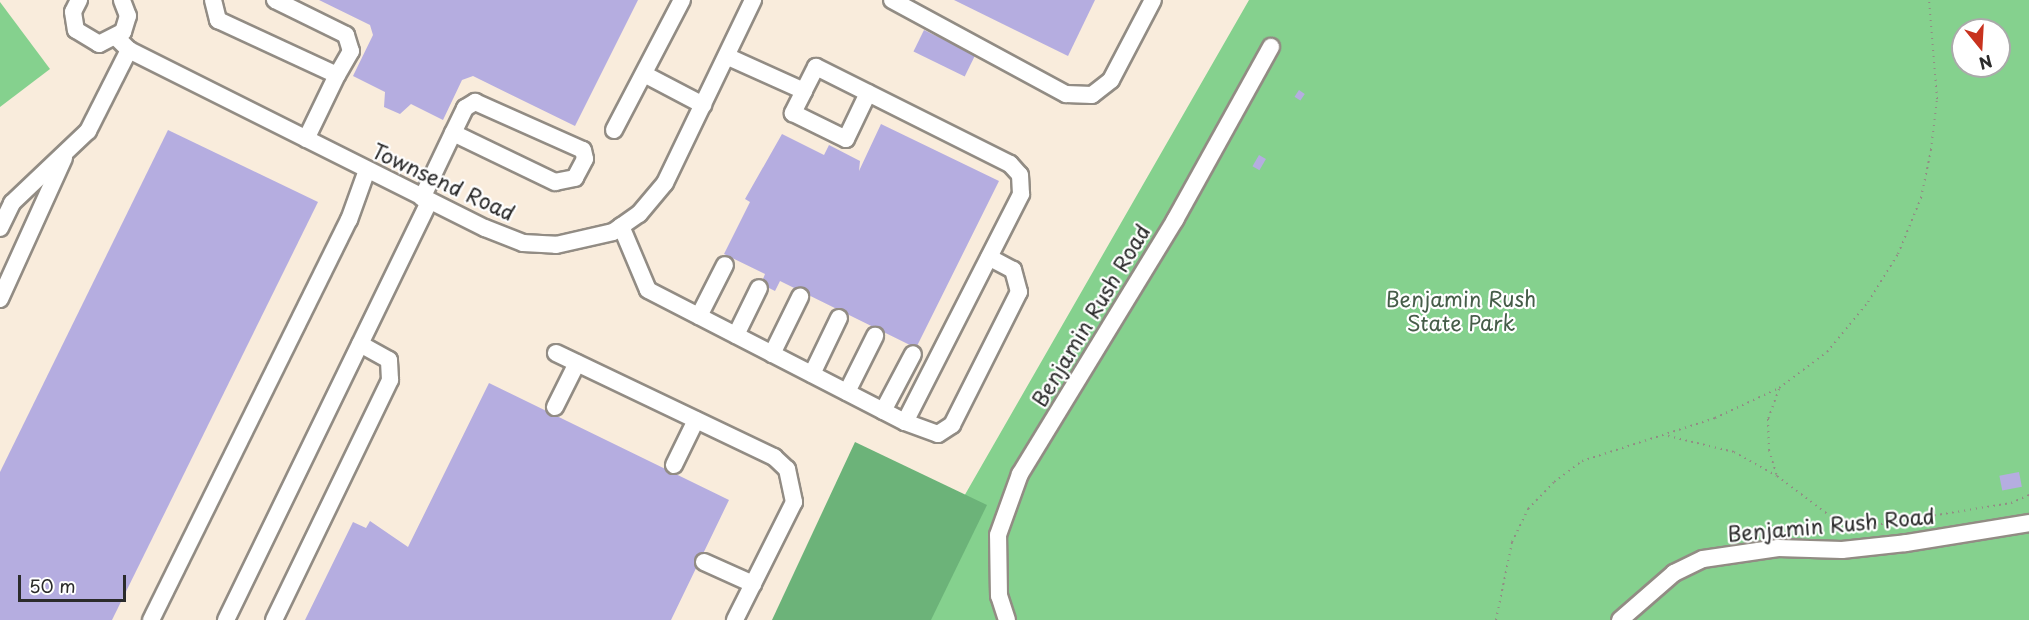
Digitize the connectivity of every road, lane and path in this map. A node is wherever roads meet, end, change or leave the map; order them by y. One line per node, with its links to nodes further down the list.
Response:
1 (79, 0): 10 (street)
2 (122, 0): 10 (street)
3 (213, 0): 14 (street)
4 (274, 0): 14 (street)
5 (682, 0): 13 (street)
6 (753, 0): 12 (street, Townsend Road)
7 (892, 0): 8 (street)
8 (1153, 0)
9 (1929, 0): 41 (path)
10 (123, 44): 20 (street, Townsend Road); 21 (street)
11 (1271, 46): 62 (street, Benjamin Rush Road)
12 (726, 56): 15 (street); 17 (street, Townsend Road)
13 (644, 74): 17 (street); 18 (street)
14 (337, 75): 20 (street)
15 (804, 91): 16 (street); 16 (street)
16 (868, 93): 26 (street)
17 (703, 105): 24 (street, Townsend Road)
18 (614, 130)
19 (453, 133): 19 (street); 23 (street)
20 (306, 139): 22 (street, Townsend Road)
21 (67, 152): 25 (street); 30 (street)
22 (367, 170): 23 (street, Townsend Road); 55 (street)
23 (426, 200): 24 (street, Townsend Road); 35 (street)
24 (621, 226): 31 (street)
25 (0, 228)
26 (989, 257): 46 (street); 46 (street)
27 (725, 266): 31 (street)
28 (759, 288): 33 (street)
29 (800, 297): 37 (street)
30 (0, 299)
31 (699, 316): 33 (street)
32 (839, 318): 40 (street)
33 (736, 335): 37 (street)
34 (875, 336): 42 (street)
35 (360, 344): 59 (street); 60 (street)
36 (556, 353): 39 (street)
37 (772, 354): 40 (street)
38 (913, 354): 44 (street)
39 (577, 363): 43 (street); 45 (street)
40 (812, 374): 42 (street)
41 (1779, 388): 47 (path); 49 (path)
42 (847, 392): 44 (street)
43 (555, 407)
44 (883, 411): 46 (street)
45 (696, 420): 48 (street); 56 (street)
46 (905, 422)
47 (1668, 435): 49 (path); 63 (path)
48 (674, 465)
49 (1777, 476): 51 (path)
50 (2029, 495): 51 (path)
51 (2024, 497): 52 (path)
52 (2029, 500)
53 (2029, 523): 64 (street, Benjamin Rush Road)
54 (704, 562): 56 (street)
55 (166, 580): 57 (street); 58 (street)
56 (753, 584): 61 (street)
57 (141, 620)
58 (151, 620)
59 (226, 620)
60 (274, 620)
61 (735, 620)
62 (1006, 620)
63 (1496, 620)
64 (1620, 620)

